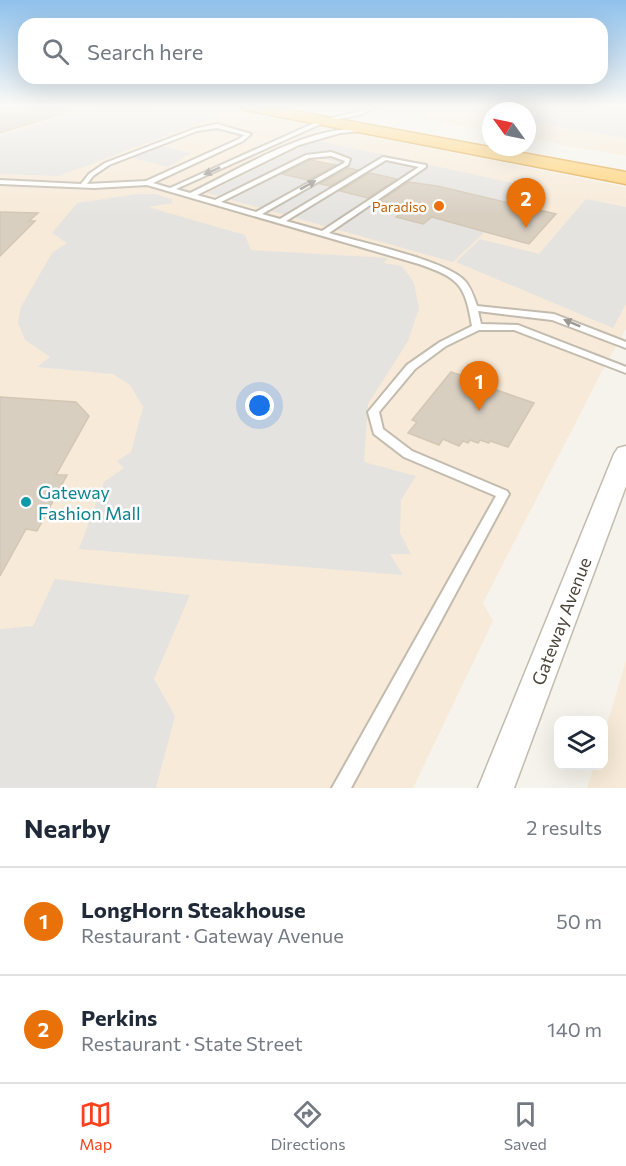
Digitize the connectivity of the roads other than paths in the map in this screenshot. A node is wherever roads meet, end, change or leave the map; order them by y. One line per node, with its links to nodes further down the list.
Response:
1 (163, 143): 13 (lane)
2 (235, 143): 12 (lane)
3 (265, 143): 14 (lane, one-way to 14)
4 (304, 143): 15 (lane)
5 (441, 143): 10 (highway)
6 (466, 143): 9 (highway)
7 (536, 146): 8 (highway)
8 (626, 161)
9 (626, 172)
10 (626, 178)
11 (0, 182): 13 (lane)
12 (147, 183): 13 (lane); 14 (lane)
13 (83, 185)
14 (172, 189): 15 (lane)
15 (192, 195): 16 (lane)
16 (217, 202): 17 (lane); 17 (lane, one-way to 16)
17 (257, 214): 18 (lane)
18 (281, 221): 19 (lane); 19 (lane)
19 (324, 233): 20 (lane)
20 (473, 308): 21 (lane); 22 (lane, one-way to 20)
21 (477, 327): 23 (lane); 25 (lane)
22 (626, 345)
23 (626, 370)
24 (626, 454): 26 (street, Gateway Avenue)
25 (341, 788)
26 (496, 788)

